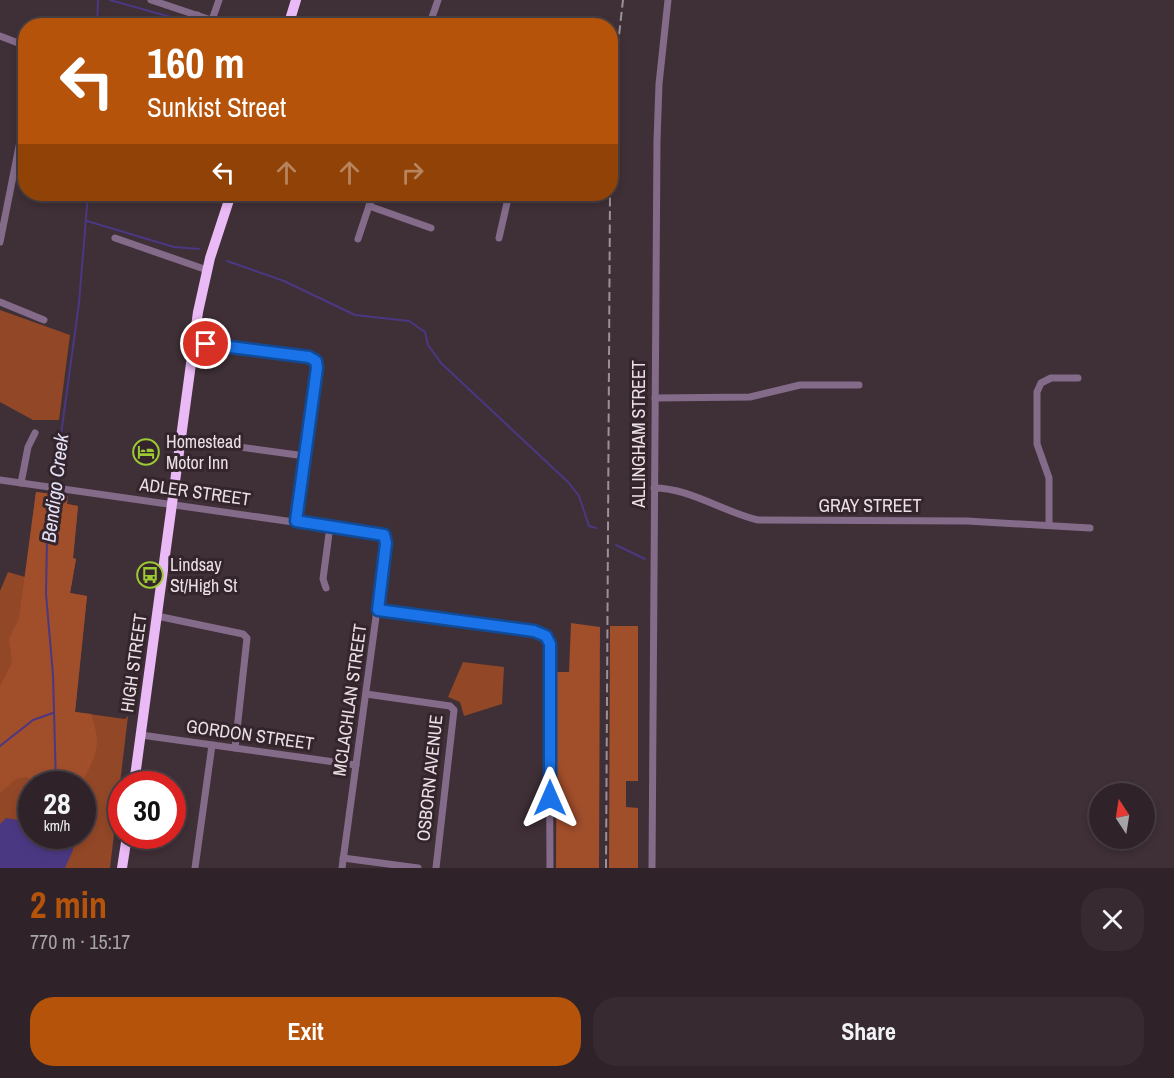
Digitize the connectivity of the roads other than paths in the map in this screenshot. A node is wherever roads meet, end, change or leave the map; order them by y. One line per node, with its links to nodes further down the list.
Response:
1 (152, 0): 6 (street)
2 (219, 0): 9 (street)
3 (438, 0): 11 (street)
4 (668, 0): 30 (street, ALLINGHAM STREET)
5 (296, 2): 10 (highway)
6 (197, 15): 7 (street); 8 (street)
7 (196, 18)
8 (206, 18)
9 (213, 18)
10 (291, 18)
11 (432, 18)
12 (0, 36): 13 (street)
13 (18, 43)
14 (18, 151): 23 (street)
15 (229, 201): 24 (highway, HIGH STREET)
16 (371, 201): 18 (street)
17 (508, 201): 21 (street)
18 (369, 206): 19 (street); 22 (street)
19 (431, 228)
20 (115, 238): 24 (street)
21 (499, 238)
22 (358, 239)
23 (0, 242)
24 (207, 270): 27 (highway, HIGH STREET)
25 (0, 302): 26 (street)
26 (44, 320)
27 (194, 342): 32 (highway, HIGH STREET); 33 (street)
28 (1078, 378): 39 (street)
29 (859, 385): 30 (street)
30 (655, 398): 36 (street, ALLINGHAM STREET)
31 (35, 434): 35 (street)
32 (181, 439): 33 (street); 37 (highway, HIGH STREET)
33 (305, 456): 38 (street)
34 (0, 480): 35 (street, ADLER STREET)
35 (21, 483): 37 (street, ADLER STREET)
36 (654, 488): 39 (street, GRAY STREET); 60 (street, ALLINGHAM STREET)
37 (173, 504): 38 (street, ADLER STREET); 45 (highway, HIGH STREET)
38 (296, 521): 40 (street, ADLER STREET)
39 (1048, 524): 41 (street, GRAY STREET)
40 (330, 526): 42 (street, ADLER STREET); 43 (street)
41 (1090, 528)
42 (384, 536): 44 (street, MCLACHLAN STREET)
43 (326, 588)
44 (378, 610): 46 (street, MCLACHLAN STREET); 59 (street)
45 (157, 616): 47 (highway, HIGH STREET); 49 (street)
46 (366, 694): 50 (street, MCLACHLAN STREET); 58 (street, OSBORN AVENUE)
47 (141, 735): 48 (street, GORDON STREET); 51 (highway, HIGH STREET)
48 (212, 745): 49 (street, GORDON STREET); 55 (street)
49 (235, 748): 50 (street, GORDON STREET)
50 (356, 765): 53 (street, MCLACHLAN STREET)
51 (136, 771)
52 (125, 849): 54 (highway)
53 (344, 858): 56 (street, MCLACHLAN STREET); 57 (street)
54 (122, 868)
55 (195, 868)
56 (342, 868)
57 (418, 868)
58 (436, 868)
59 (550, 868)
60 (652, 868)

